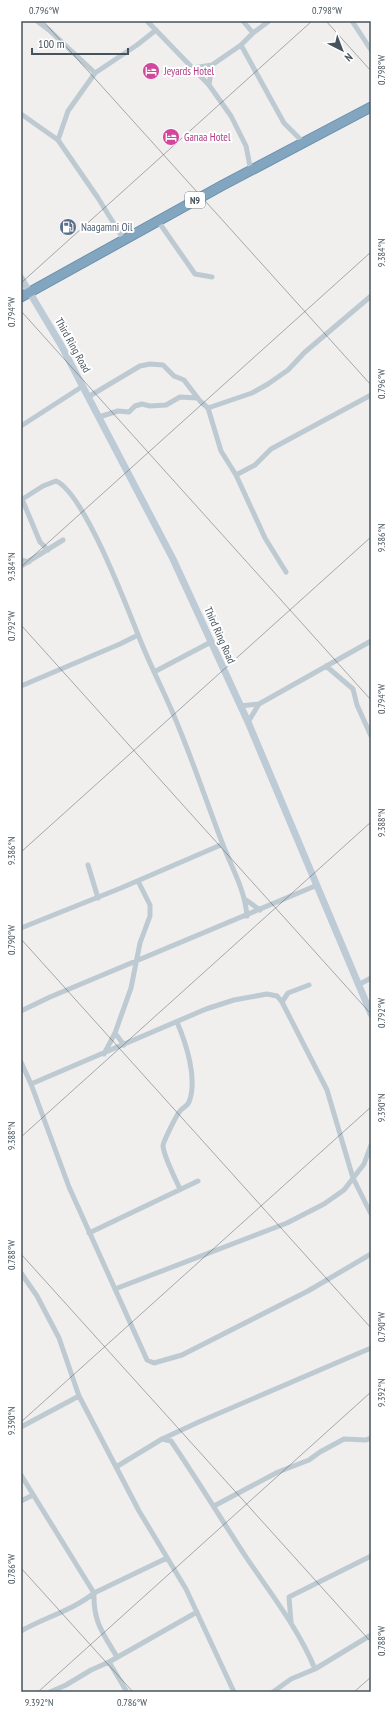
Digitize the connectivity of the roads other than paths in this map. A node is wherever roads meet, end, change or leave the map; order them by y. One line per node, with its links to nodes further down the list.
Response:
1 (37, 21): 12 (street)
2 (147, 21): 6 (street)
3 (243, 21): 7 (street)
4 (269, 21): 7 (street)
5 (352, 21): 9 (street)
6 (156, 30): 11 (street); 12 (street)
7 (253, 33): 8 (street)
8 (241, 45): 10 (street); 17 (street)
9 (371, 50)
10 (212, 65): 11 (street); 13 (street)
11 (193, 68): 13 (street)
12 (95, 73): 16 (street)
13 (209, 85): 18 (street)
14 (371, 107): 17 (highway, N9)
15 (21, 114): 16 (street)
16 (58, 140): 20 (street)
17 (304, 143): 18 (highway, N9)
18 (250, 171): 19 (highway, N9)
19 (158, 221): 20 (highway, N9); 21 (street)
20 (124, 240): 23 (highway, N9)
21 (212, 277)
22 (21, 278): 23 (street, Third Ring Road)
23 (25, 294): 25 (street, Third Ring Road)
24 (371, 296): 29 (street)
25 (82, 386): 27 (street, Third Ring Road); 31 (street)
26 (371, 395): 32 (street)
27 (88, 397): 28 (street); 30 (street, Third Ring Road)
28 (197, 398): 29 (street); 30 (street)
29 (208, 408): 32 (street)
30 (99, 417): 42 (street, Third Ring Road)
31 (21, 426)
32 (236, 475): 39 (street)
33 (22, 499): 35 (street); 40 (street)
34 (63, 540): 35 (street)
35 (48, 550): 37 (street)
36 (21, 560): 37 (street)
37 (29, 562): 38 (street)
38 (21, 566)
39 (286, 572)
40 (138, 634): 44 (street); 45 (street)
41 (371, 641): 43 (street)
42 (211, 642): 44 (street); 47 (street, Third Ring Road)
43 (326, 666): 46 (street); 49 (street)
44 (154, 672): 50 (street)
45 (21, 686)
46 (260, 704): 47 (street); 48 (street)
47 (240, 706): 48 (street, Third Ring Road)
48 (248, 722): 53 (street, Third Ring Road)
49 (371, 736)
50 (223, 844): 52 (street); 55 (street)
51 (88, 865): 54 (street)
52 (138, 881): 54 (street); 61 (street)
53 (315, 886): 56 (street); 64 (street, Third Ring Road)
54 (98, 898): 58 (street)
55 (246, 900): 56 (street); 57 (street)
56 (260, 910): 57 (street)
57 (248, 916): 61 (street)
58 (30, 925): 59 (street); 60 (street)
59 (21, 928)
60 (21, 932)
61 (136, 962): 66 (street); 69 (street)
62 (371, 978): 64 (street)
63 (309, 985): 65 (street)
64 (358, 985): 67 (street, Third Ring Road)
65 (282, 1002): 68 (street); 75 (street)
66 (21, 1011)
67 (371, 1014)
68 (177, 1022): 70 (street); 77 (street)
69 (114, 1034): 70 (street); 71 (street)
70 (124, 1045): 71 (street)
71 (104, 1054): 73 (street)
72 (21, 1062): 73 (street)
73 (31, 1084): 79 (street)
74 (371, 1144): 75 (street)
75 (353, 1178): 78 (street); 82 (street)
76 (198, 1181): 77 (street)
77 (180, 1189): 79 (street)
78 (371, 1214)
79 (89, 1232): 82 (street)
80 (371, 1254): 82 (street)
81 (21, 1273): 84 (street)
82 (115, 1289)
83 (371, 1348): 87 (street)
84 (79, 1396): 85 (street); 88 (street)
85 (21, 1428)
86 (371, 1438): 92 (street)
87 (162, 1439): 88 (street); 92 (street)
88 (116, 1467): 94 (street)
89 (21, 1474): 90 (street)
90 (33, 1495): 91 (street); 95 (street)
91 (21, 1500)
92 (214, 1506): 97 (street)
93 (371, 1556): 97 (street)
94 (167, 1558): 95 (street); 96 (street)
95 (94, 1593): 98 (street); 100 (street)
96 (197, 1612): 100 (street); 105 (street)
97 (291, 1622): 102 (street)
98 (21, 1632)
99 (371, 1635): 102 (street)
100 (117, 1657): 101 (street)
101 (109, 1662): 103 (street); 104 (street)
102 (315, 1669): 106 (street)
103 (50, 1692)
104 (127, 1692)
105 (234, 1692)
106 (273, 1692)

